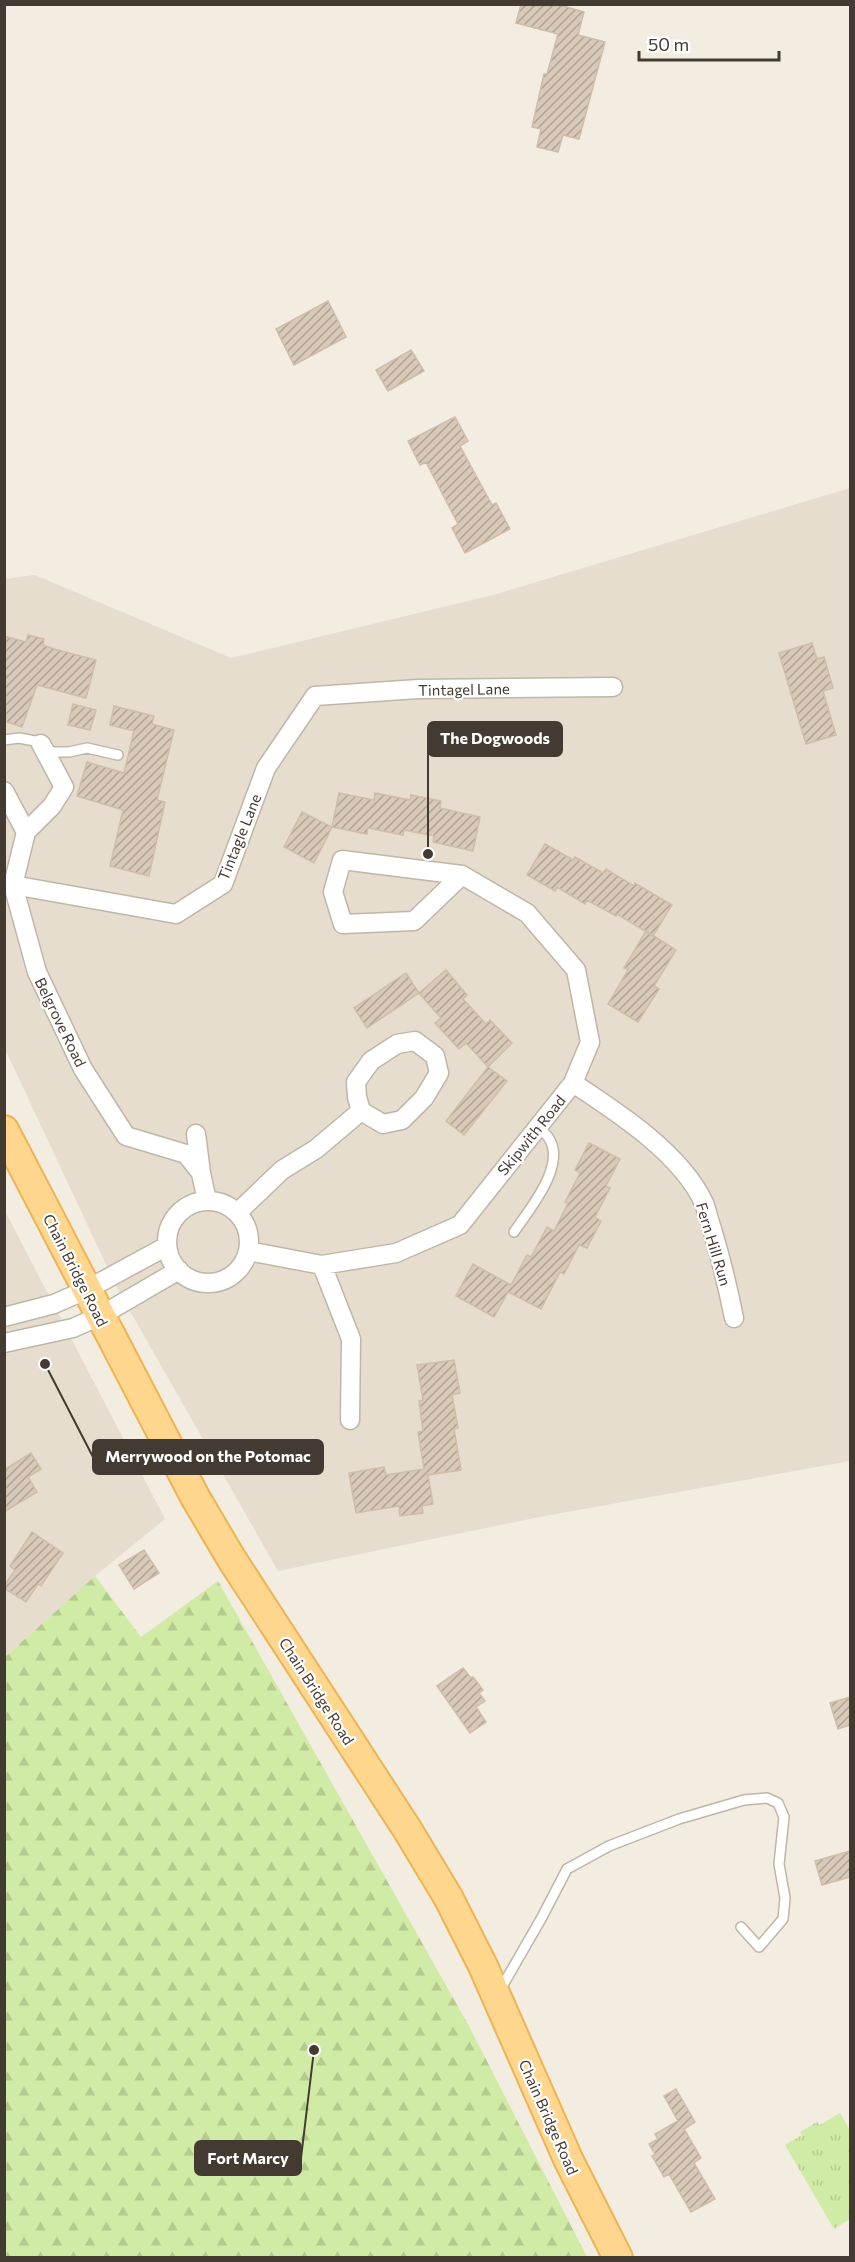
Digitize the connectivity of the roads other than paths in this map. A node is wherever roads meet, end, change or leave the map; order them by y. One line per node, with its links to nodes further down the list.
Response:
1 (613, 687): 2 (street, Tintagel Lane)
2 (315, 696): 9 (street, Tintagle Lane)
3 (4, 740): 4 (lane)
4 (40, 744): 5 (lane); 7 (street)
5 (118, 755)
6 (4, 791): 7 (street)
7 (26, 832): 9 (street, Belgrove Road)
8 (462, 875): 8 (street, Skipwith Road); 10 (street, Skipwith Road)
9 (13, 885): 15 (street, Belgrove Road)
10 (573, 1083): 12 (street, Skipwith Road); 26 (street, Fern Hill Run)
11 (361, 1111): 11 (street); 17 (street)
12 (538, 1128): 18 (lane); 21 (street, Skipwith Road)
13 (4, 1130): 23 (main road, Chain Bridge Road)
14 (196, 1134): 15 (street)
15 (201, 1173): 16 (street)
16 (207, 1201): 17 (street); 19 (street)
17 (237, 1213): 20 (street)
18 (514, 1232)
19 (167, 1246): 22 (street); 23 (street)
20 (248, 1251): 21 (street, Skipwith Road); 22 (street)
21 (322, 1265): 28 (street)
22 (179, 1270): 24 (street)
23 (86, 1290): 24 (main road, Chain Bridge Road); 25 (street)
24 (100, 1316): 27 (street); 30 (main road, Chain Bridge Road)
25 (4, 1317)
26 (734, 1318)
27 (4, 1343)
28 (350, 1420)
29 (741, 1927): 30 (lane)
30 (496, 1996): 31 (main road, Chain Bridge Road)
31 (618, 2258)

